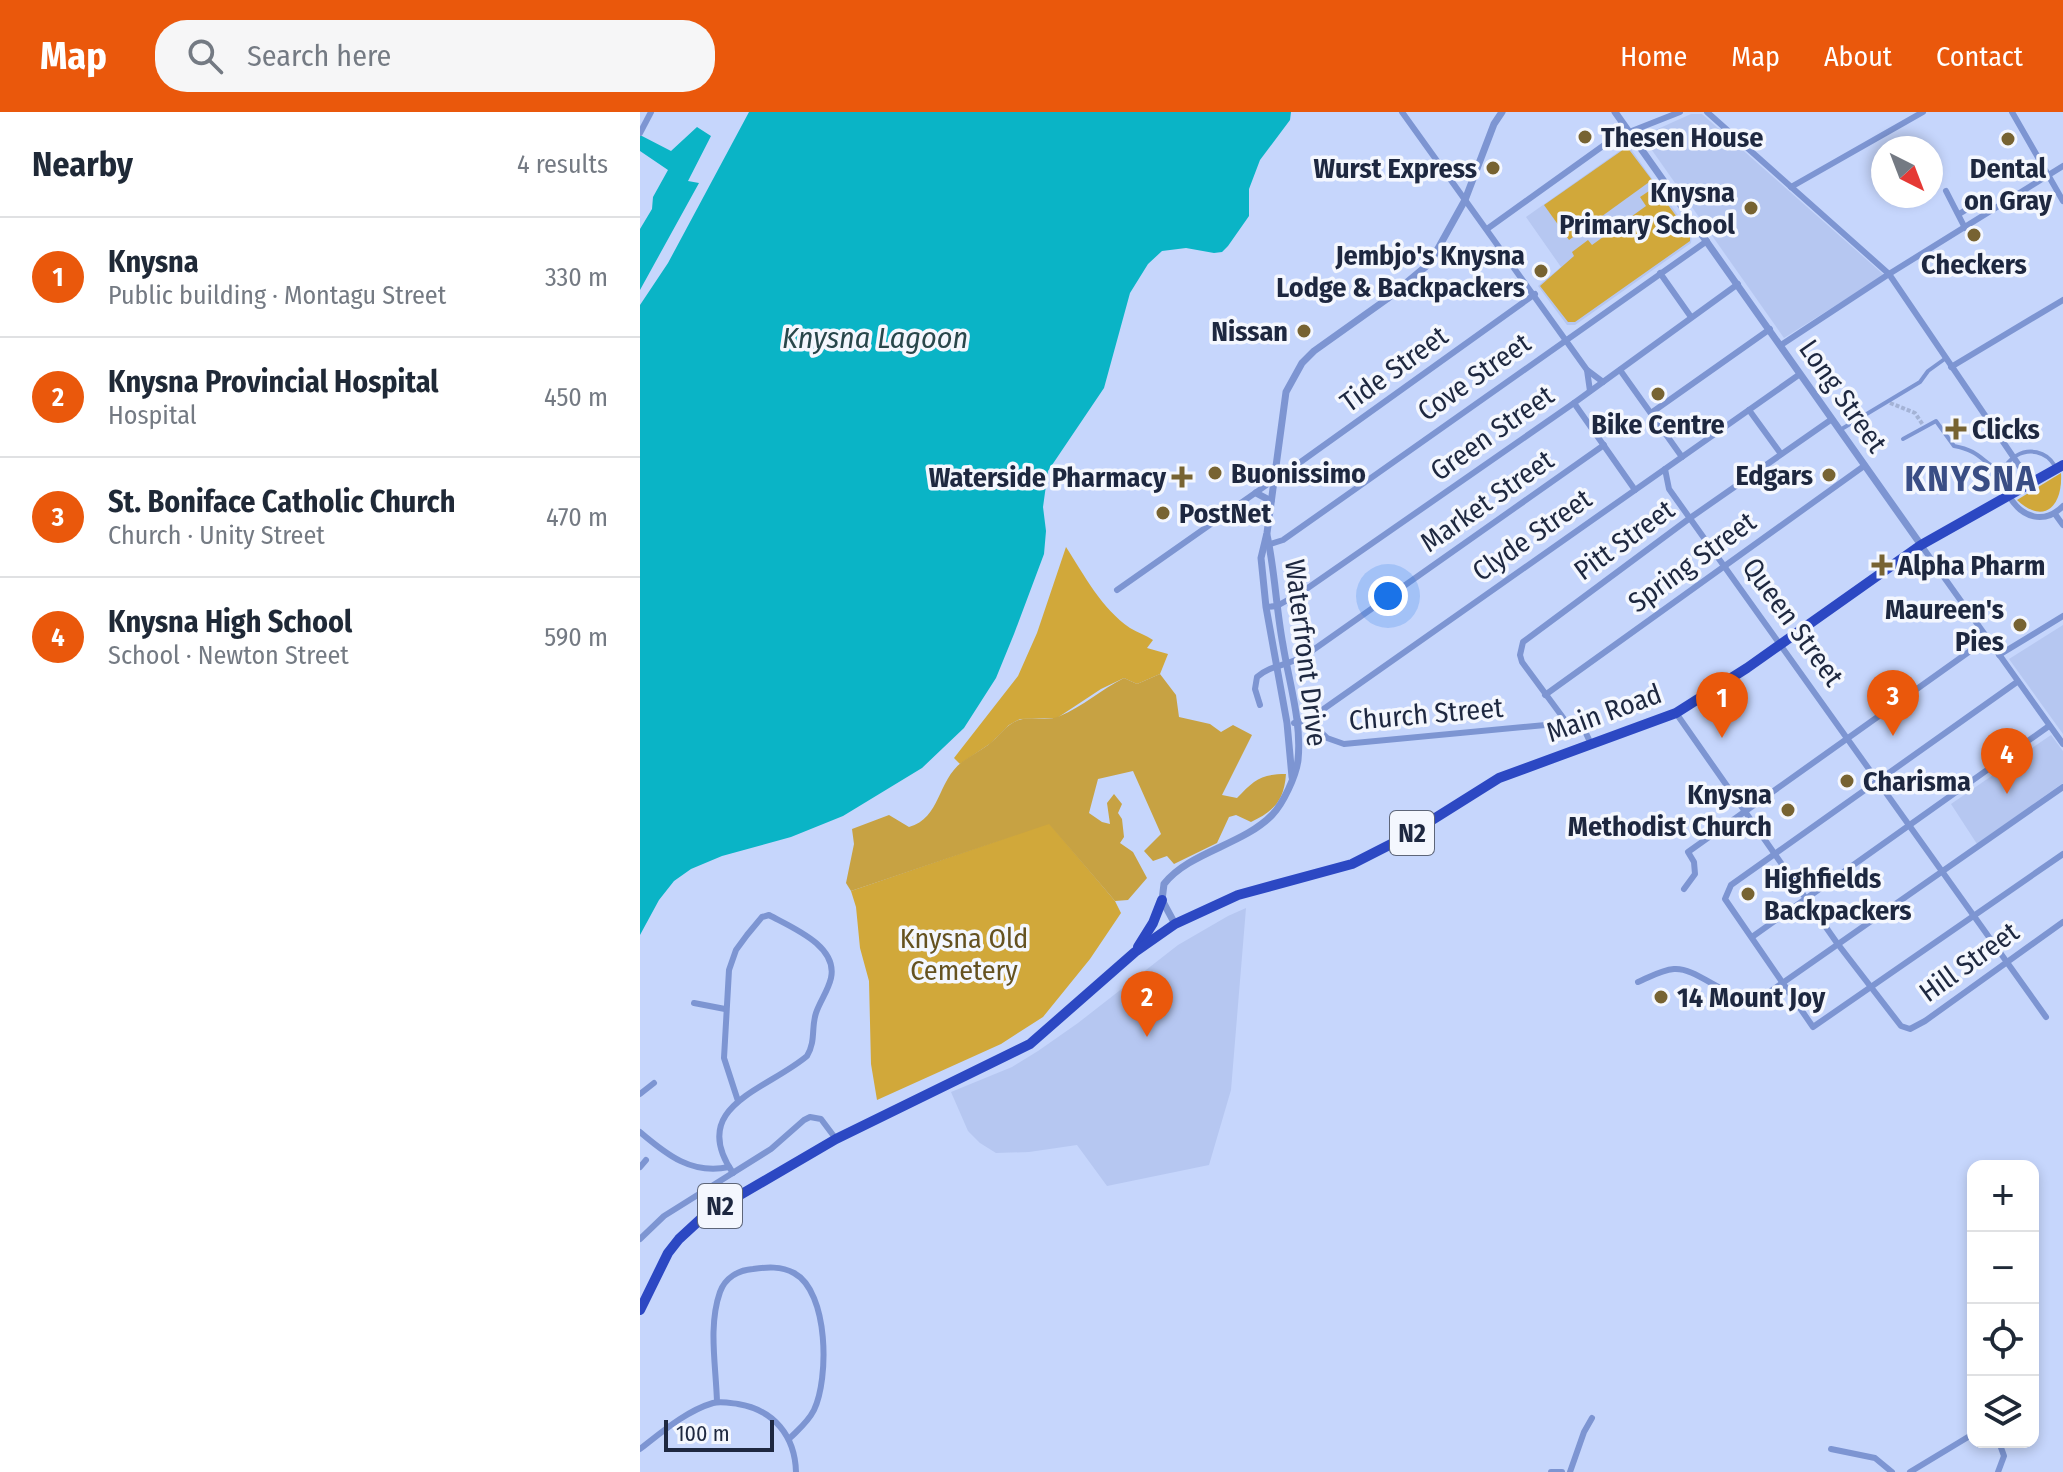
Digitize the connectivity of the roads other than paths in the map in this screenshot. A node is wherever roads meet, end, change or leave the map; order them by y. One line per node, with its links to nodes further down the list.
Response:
1 (651, 112): 9 (street)
2 (1402, 112): 16 (street)
3 (1502, 112): 16 (street, Waterfront Drive)
4 (1615, 112): 10 (street, Long Street)
5 (1680, 112): 10 (street)
6 (1707, 112): 13 (street)
7 (1923, 112): 13 (street)
8 (2012, 112): 12 (street)
9 (642, 129)
10 (1630, 132): 20 (street); 21 (street, Long Street)
11 (2063, 166): 12 (street)
12 (2048, 175): 17 (street); 19 (street)
13 (1791, 187): 23 (street)
14 (1946, 191): 18 (street)
15 (1984, 199): 18 (street)
16 (1465, 200): 20 (street); 52 (street, Waterfront Drive)
17 (2063, 201)
18 (1959, 214): 19 (street)
19 (1965, 228): 23 (street)
20 (1487, 229): 25 (street)
21 (1707, 241): 22 (street, Cove Street); 24 (street, Long Street)
22 (1660, 273): 27 (street); 29 (street, Cove Street)
23 (1889, 274): 30 (street); 31 (street)
24 (1738, 284): 27 (street, Green Street); 28 (street, Long Street)
25 (1535, 294): 29 (street); 52 (street, Tide Street)
26 (2063, 300): 32 (street)
27 (1691, 317): 34 (street, Green Street)
28 (1770, 329): 30 (street, Long Street); 40 (street)
29 (1566, 339): 33 (street); 64 (street, Cove Street)
30 (1781, 345): 35 (street, Long Street)
31 (1946, 358): 32 (street); 42 (street)
32 (1951, 367): 47 (street)
33 (1587, 370): 36 (street); 37 (street)
34 (1620, 370): 36 (street, Green Street); 40 (street)
35 (1800, 374): 39 (street, Clyde Street); 41 (street, Long Street)
36 (1603, 382): 37 (street, Green Street)
37 (1590, 391): 38 (street, Green Street)
38 (1574, 403): 44 (street); 68 (street, Green Street)
39 (1749, 410): 45 (street); 46 (street, Clyde Street)
40 (1651, 413): 46 (street)
41 (1832, 419): 42 (street, Long Street); 45 (street, Pitt Street)
42 (1840, 430): 48 (street, Long Street)
43 (1903, 439): 51 (street)
44 (1604, 445): 56 (street); 74 (street, Market Street)
45 (1781, 454): 62 (street, Pitt Street)
46 (1682, 457): 50 (street, Clyde Street)
47 (2014, 457): 49 (street); 51 (street); 54 (street)
48 (1864, 466): 65 (street, Long Street); 66 (street, Spring Street)
49 (2061, 467): 54 (highway, Main Road / N2)
50 (1665, 469): 53 (street, Clyde Street); 55 (street, Queen Street)
51 (2002, 472): 58 (street)
52 (1275, 476): 57 (street, Tide Street); 59 (street, Waterfront Drive)
53 (1652, 479): 55 (street, Queen Street); 56 (street, Clyde Street)
54 (2031, 483): 58 (highway, Main Road / N2)
55 (1669, 489): 62 (street, Queen Street)
56 (1635, 490): 79 (street, Clyde Street)
57 (1256, 493): 59 (street); 67 (street, Tide Street)
58 (2009, 496): 61 (street); 65 (highway, Main Road / N2)
59 (1271, 501): 64 (street, Waterfront Drive)
60 (2063, 506): 61 (street)
61 (2055, 514): 63 (street)
62 (1690, 518): 66 (street, Queen Street); 76 (street, Pitt Street)
63 (2063, 525)
64 (1267, 545): 68 (street, Waterfront Drive); 69 (street, Waterfront Drive)
65 (1921, 545): 71 (street, Long Street); 72 (highway, Main Road / N2)
66 (1724, 565): 72 (street, Queen Street); 76 (street, Spring Street)
67 (1117, 590)
68 (1277, 606): 69 (street, Green Street); 74 (street, Waterfront Drive)
69 (1266, 607): 74 (street, Waterfront Drive)
70 (2063, 616): 73 (street)
71 (1987, 639): 73 (street, Long Street); 84 (street)
72 (1781, 644): 78 (highway, Main Road / N2); 84 (street, Queen Street)
73 (1999, 655): 75 (street, Long Street)
74 (1282, 666): 77 (street, Market Street); 80 (street, Waterfront Drive); 81 (street, Waterfront Drive)
75 (2017, 682): 83 (street, Long Street); 88 (street)
76 (1545, 695): 82 (street, Pitt Street)
77 (1260, 705)
78 (1676, 713): 85 (highway, Main Road / N2); 90 (street)
79 (1308, 720): 81 (street, Clyde Street); 82 (street, Church Street)
80 (1287, 723): 81 (street, Clyde Street); 87 (street, Waterfront Drive)
81 (1297, 723): 87 (street, Waterfront Drive)
82 (1567, 723): 85 (street)
83 (2049, 726): 86 (street, Long Street); 91 (street)
84 (1849, 739): 88 (street, Queen Street); 90 (street)
85 (1591, 744): 100 (highway, Main Road / N2)
86 (2063, 744)
87 (1292, 777): 97 (street, Waterfront Drive)
88 (1878, 781): 91 (street, Queen Street); 92 (street)
89 (2063, 787): 94 (street)
90 (1746, 810): 92 (street); 95 (street)
91 (1909, 826): 94 (street, Queen Street); 96 (street)
92 (1775, 853): 96 (street); 101 (street)
93 (2063, 854): 98 (street)
94 (1943, 873): 98 (street, Queen Street); 102 (street)
95 (1684, 889)
96 (1806, 898): 101 (street); 102 (street)
97 (1162, 900): 100 (street); 103 (highway)
98 (1973, 916): 104 (street, Queen Street); 107 (street)
99 (2063, 922): 104 (street, Hill Street)
100 (1175, 924): 103 (highway, N2)
101 (1752, 937): 106 (street)
102 (1837, 943): 106 (street); 107 (street)
103 (1135, 952): 115 (highway, N2)
104 (2007, 962): 107 (street, Hill Street); 110 (street, Queen Street)
105 (1638, 982): 106 (street)
106 (1782, 982): 107 (street)
107 (1870, 986)
108 (694, 1003): 109 (street)
109 (725, 1009): 113 (street); 113 (street)
110 (2046, 1017)
111 (654, 1083): 112 (street)
112 (640, 1094)
113 (738, 1101): 118 (street)
114 (640, 1132): 118 (street)
115 (836, 1139): 118 (street); 120 (highway, N2)
116 (646, 1160): 117 (street)
117 (640, 1167)
118 (731, 1170): 119 (street)
119 (640, 1239)
120 (640, 1310)
121 (717, 1402): 123 (street); 123 (street); 126 (street)
122 (1592, 1418): 131 (street)
123 (790, 1438): 128 (street)
124 (1967, 1438): 133 (street)
125 (2001, 1448): 134 (street)
126 (640, 1449)
127 (1831, 1449): 132 (street)
128 (796, 1472)
129 (1551, 1472): 130 (street)
130 (1562, 1472)
131 (1570, 1472)
132 (1892, 1472)
133 (1910, 1472)
134 (1998, 1472)

